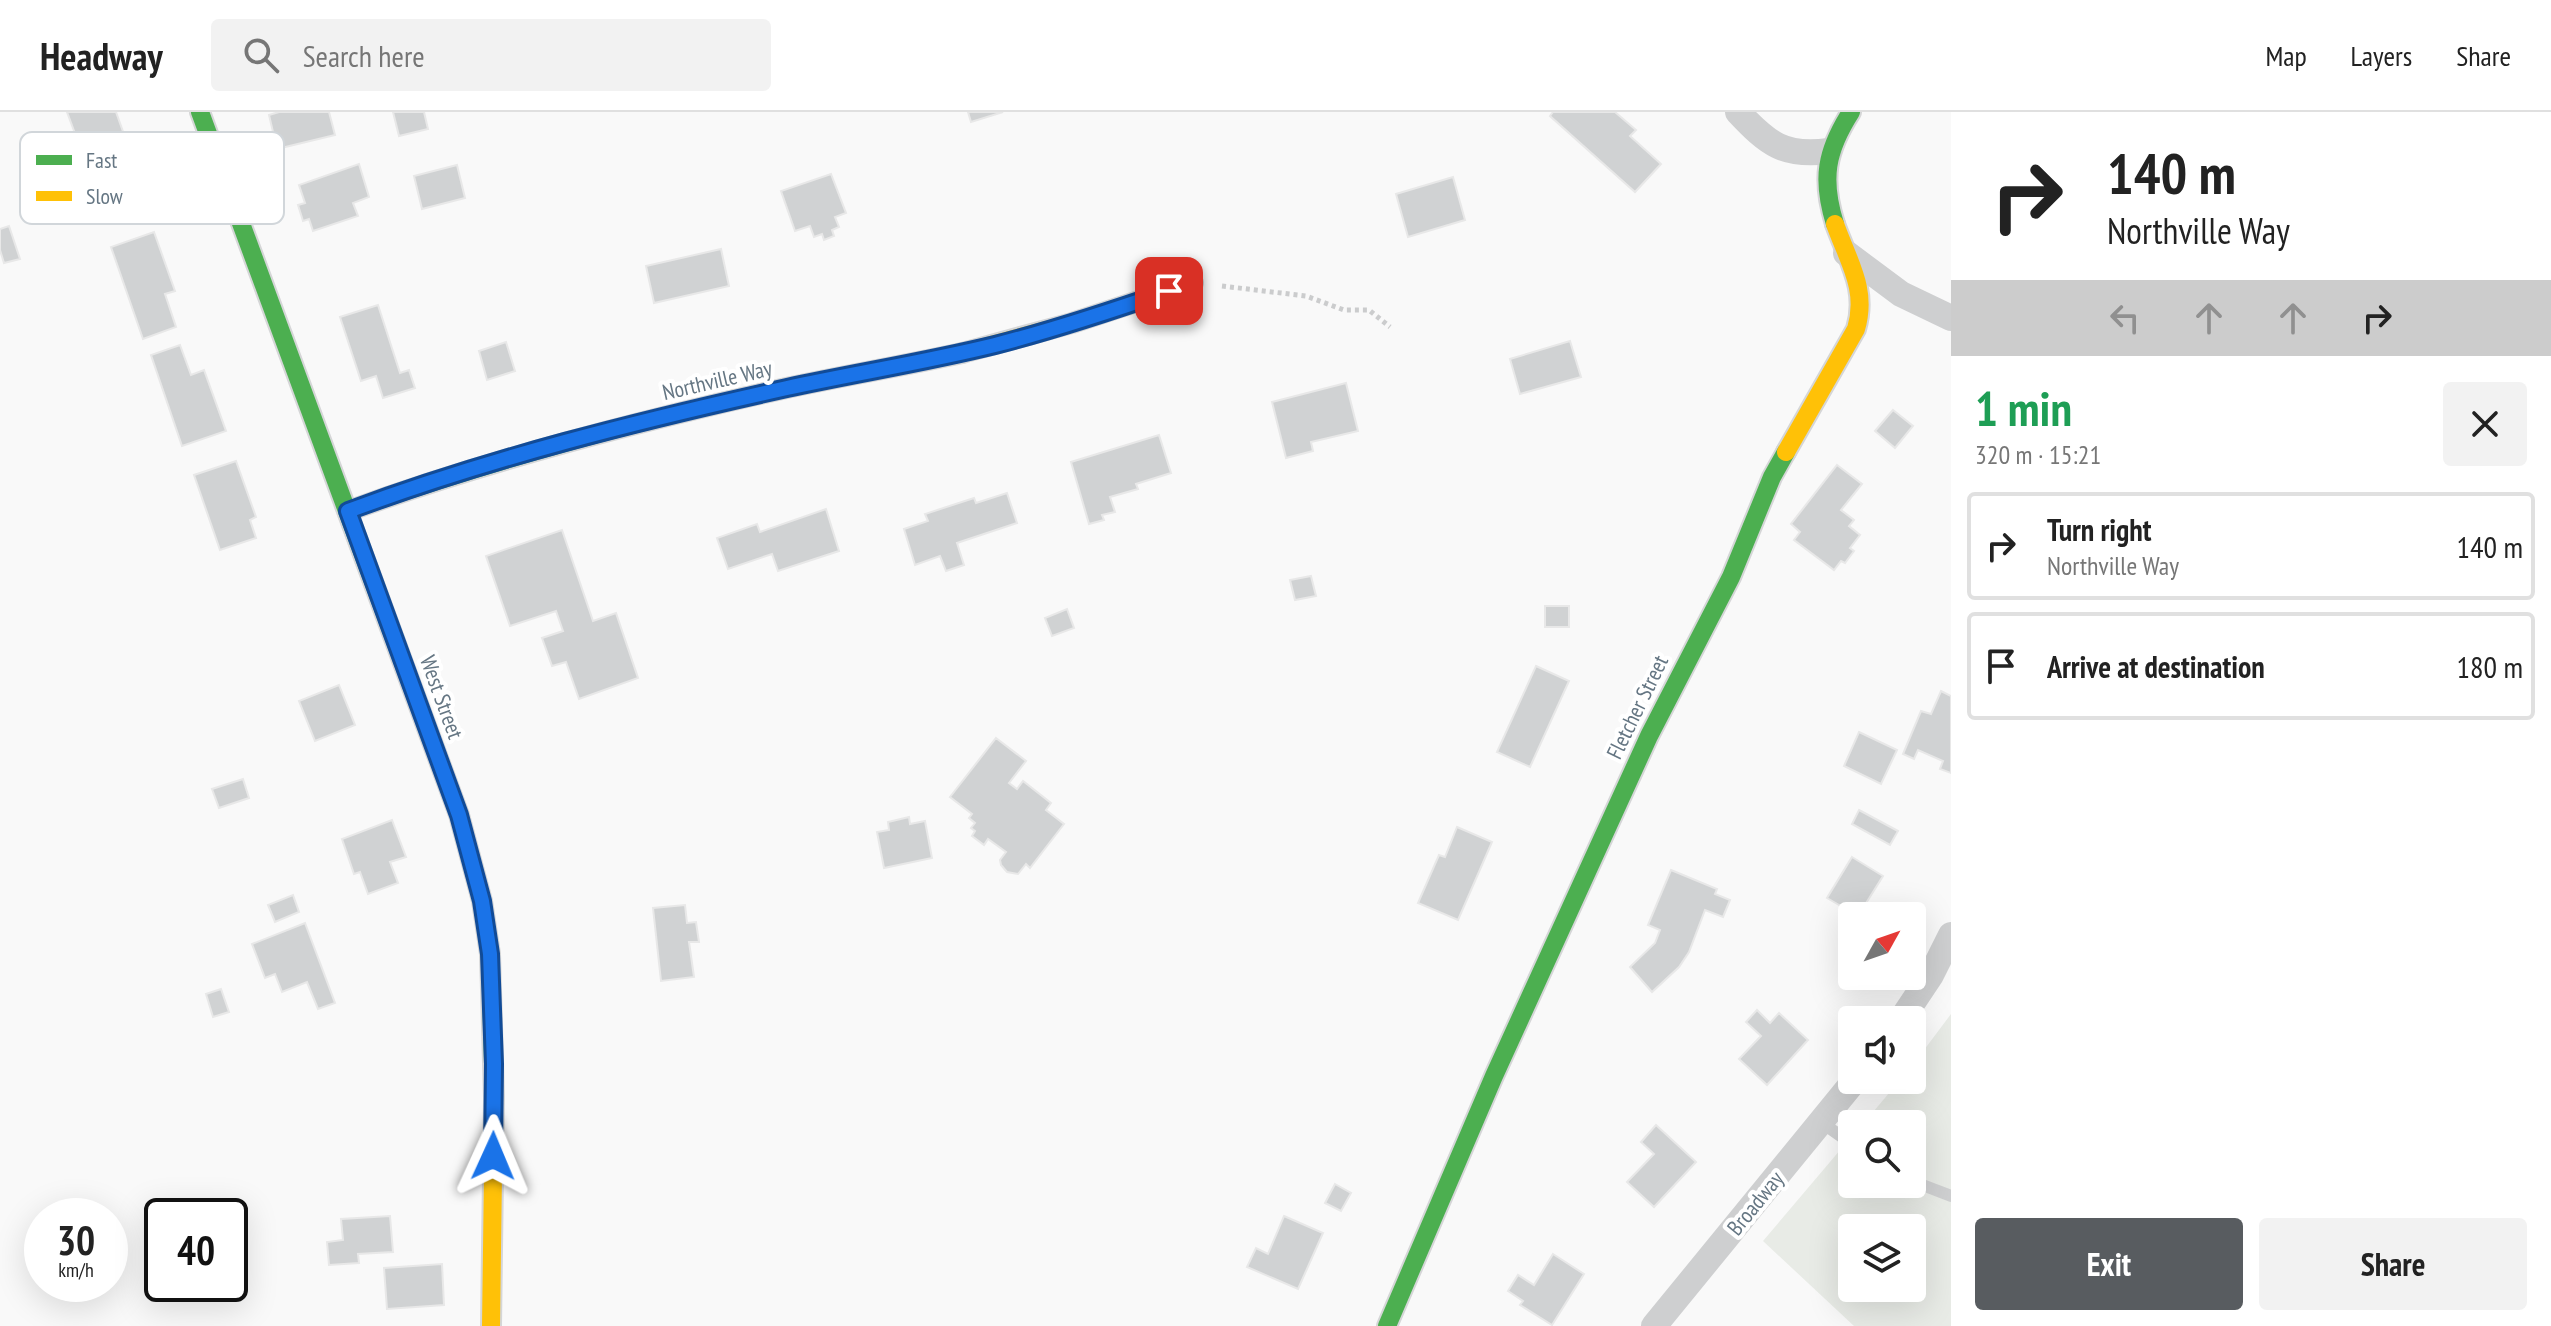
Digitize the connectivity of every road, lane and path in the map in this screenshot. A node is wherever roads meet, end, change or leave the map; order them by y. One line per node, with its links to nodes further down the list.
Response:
1 (200, 112): 4 (street, West Street)
2 (1738, 112): 5 (street)
3 (1851, 112): 5 (street, Fletcher Street)
4 (207, 132)
5 (1829, 151): 7 (street, Fletcher Street)
6 (242, 224): 11 (street, West Street)
7 (1846, 253): 9 (street); 20 (street, Fletcher Street)
8 (1193, 283): 10 (path); 11 (street, Northville Way)
9 (1951, 318)
10 (1390, 327)
11 (348, 511): 19 (street, West Street)
12 (1951, 935): 13 (street)
13 (1910, 1006)
14 (1844, 1094): 15 (street, Broadway)
15 (1821, 1122): 16 (lane); 21 (street, Broadway)
16 (1838, 1134)
17 (1926, 1186): 18 (lane)
18 (1951, 1196)
19 (491, 1326)
20 (1387, 1326)
21 (1654, 1326)

